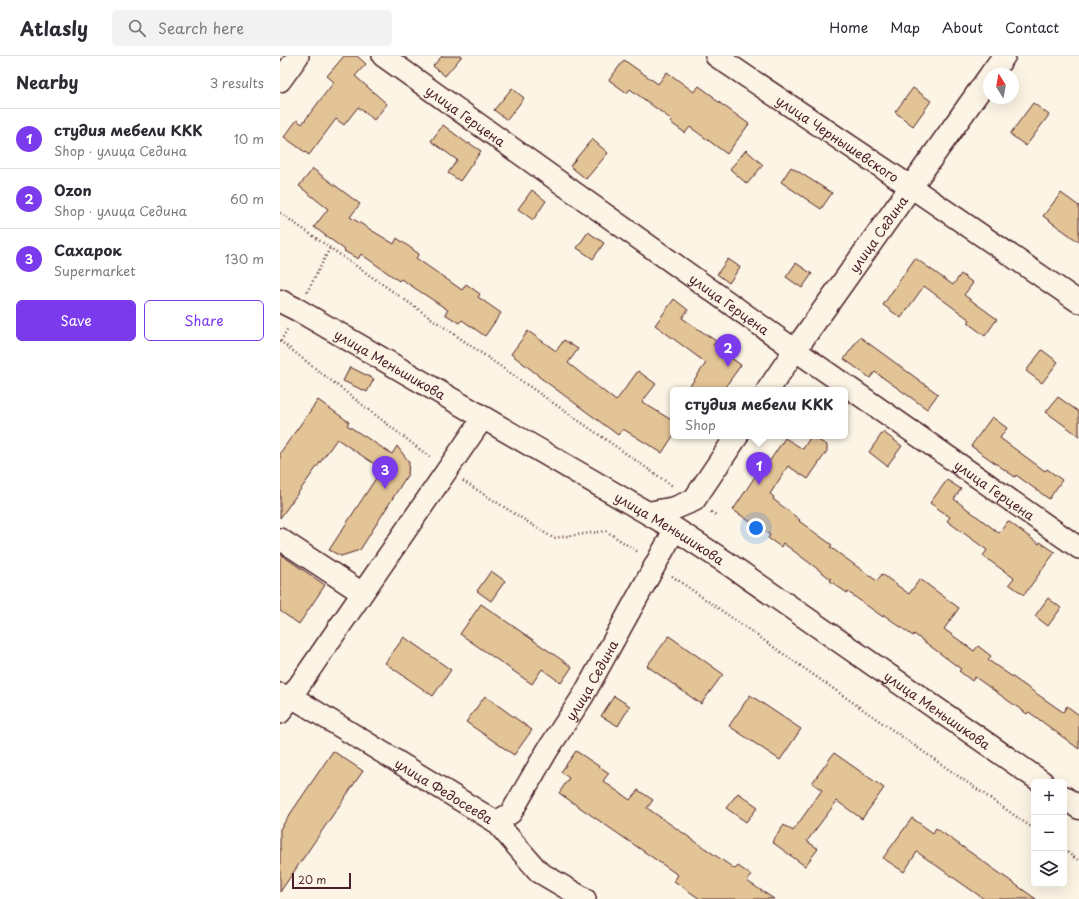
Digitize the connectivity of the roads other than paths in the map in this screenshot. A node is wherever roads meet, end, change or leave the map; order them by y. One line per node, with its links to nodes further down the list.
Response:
1 (298, 56): 6 (street)
2 (383, 56): 11 (street, улица Герцена)
3 (716, 56): 8 (street, улица Чернышевского)
4 (1004, 56): 5 (main road)
5 (995, 68)
6 (280, 81)
7 (983, 85): 8 (main road, улица Седина)
8 (911, 187): 10 (street, улица Чернышевского); 11 (main road, улица Седина)
9 (280, 301): 13 (main road, улица Меньшикова)
10 (1079, 302)
11 (795, 350): 12 (main road, улица Седина); 18 (street, улица Герцена)
12 (770, 387)
13 (483, 418): 15 (main road, улица Меньшикова); 19 (street, улица Федосеева)
14 (735, 439): 15 (main road)
15 (648, 513): 16 (main road, улица Меньшикова)
16 (675, 529): 21 (main road, улица Меньшикова); 24 (street, улица Седина)
17 (280, 539): 19 (street)
18 (1079, 548)
19 (362, 593): 20 (street, улица Федосеева)
20 (284, 701): 24 (street, улица Федосеева)
21 (1038, 779)
22 (1067, 799): 23 (main road)
23 (1079, 808)
24 (496, 822): 25 (street, улица Федосеева)
25 (585, 899)

